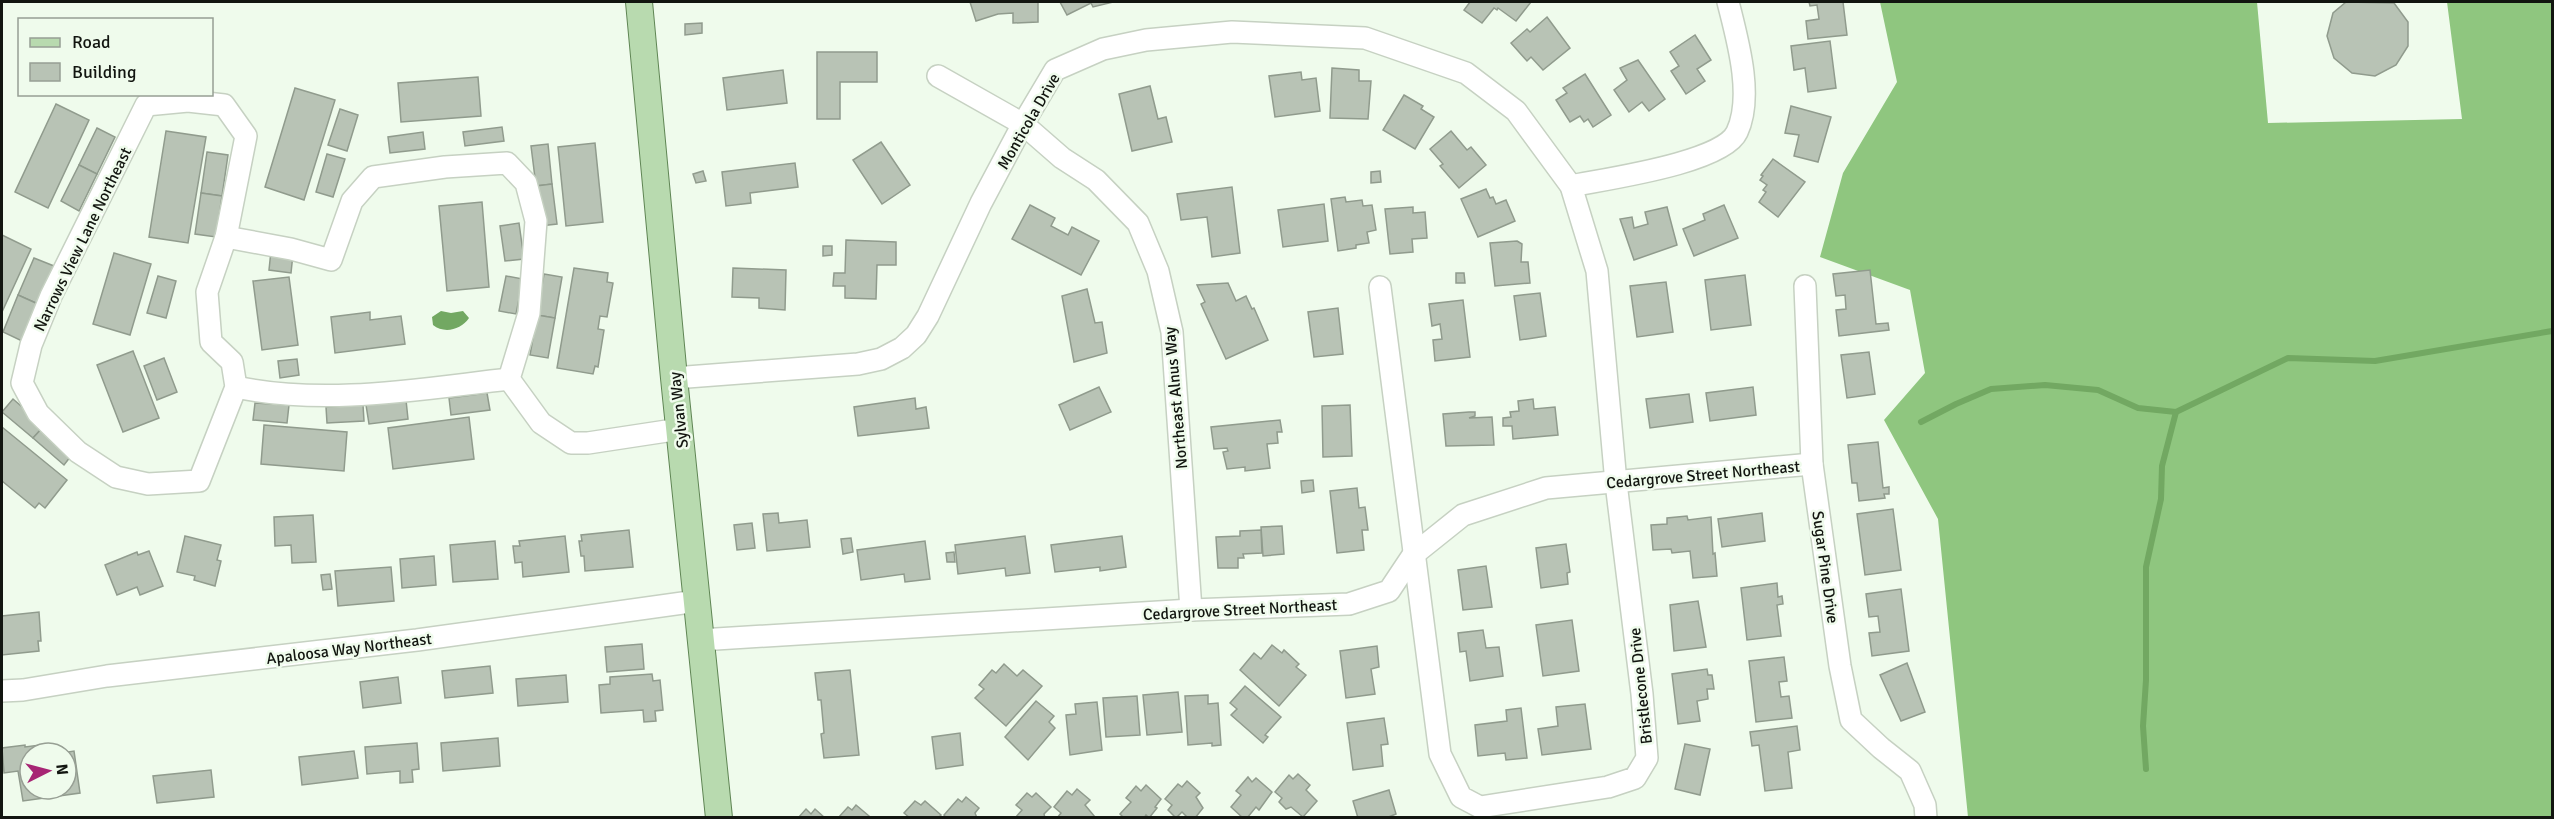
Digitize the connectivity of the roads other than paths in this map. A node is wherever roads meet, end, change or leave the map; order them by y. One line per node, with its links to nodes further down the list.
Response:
1 (639, 2): 9 (main road, Sylvan Way)
2 (1728, 2): 5 (street)
3 (938, 76): 4 (street, Northeast Alnus Way)
4 (1023, 124): 5 (street, Monticola Drive); 9 (street, Monticola Drive); 17 (street, Northeast Alnus Way)
5 (1571, 186): 14 (street, Bristlecone Drive)
6 (226, 237): 10 (street); 11 (street, Narrows View Lane Northeast); 11 (street, Narrows View Lane Northeast)
7 (1805, 286): 13 (street, Sugar Pine Drive)
8 (1380, 287): 15 (street, Bristlecone Drive)
9 (674, 378): 12 (main road, Sylvan Way)
10 (509, 380): 11 (street); 12 (street)
11 (236, 387)
12 (680, 429): 16 (main road, Sylvan Way)
13 (1812, 464): 14 (street, Cedargrove Street Northeast); 21 (street, Sugar Pine Drive)
14 (1616, 483): 15 (street, Cedargrove Street Northeast); 15 (street, Bristlecone Drive)
15 (1413, 555): 17 (street, Cedargrove Street Northeast)
16 (697, 601): 18 (main road, Sylvan Way); 19 (street, Apaloosa Way Northeast)
17 (1191, 610): 18 (street, Cedargrove Street Northeast)
18 (700, 640): 20 (main road, Sylvan Way)
19 (2, 691)
20 (719, 818)
21 (1926, 818)

